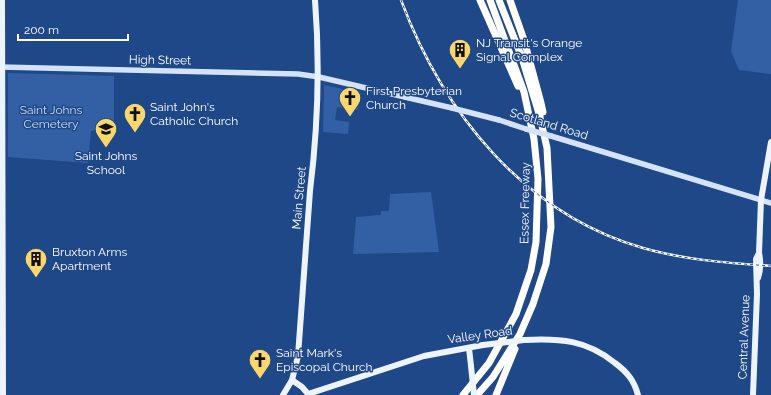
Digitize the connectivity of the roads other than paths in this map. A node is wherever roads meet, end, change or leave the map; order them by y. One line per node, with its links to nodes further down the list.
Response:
1 (2, 0): 7 (main road)
2 (315, 0): 8 (main road, Main Street)
3 (480, 0): 9 (highway)
4 (490, 0): 9 (highway, Essex Freeway)
5 (499, 0): 11 (highway, Essex Freeway)
6 (510, 0): 11 (highway)
7 (1, 67): 8 (main road, High Street); 18 (main road)
8 (319, 77): 12 (main road, Scotland Road, bridge); 16 (main road, Main Street)
9 (530, 117): 17 (highway, Essex Freeway)
10 (771, 142): 12 (main road, Central Avenue)
11 (547, 148): 14 (highway, Essex Freeway)
12 (761, 200): 13 (main road, Scotland Road); 26 (main road, Central Avenue)
13 (771, 203)
14 (522, 337): 15 (main road, Valley Road, bridge); 23 (highway, Essex Freeway); 24 (highway); 25 (main road, Valley Road)
15 (469, 348): 20 (main road, Valley Road); 23 (main road, bridge)
16 (292, 380): 19 (main road, Main Street); 20 (main road)
17 (476, 380): 21 (highway); 22 (highway, Essex Freeway)
18 (3, 395)
19 (283, 395)
20 (308, 395)
21 (458, 395)
22 (463, 395)
23 (476, 395)
24 (496, 395)
25 (638, 395)
26 (753, 395)

